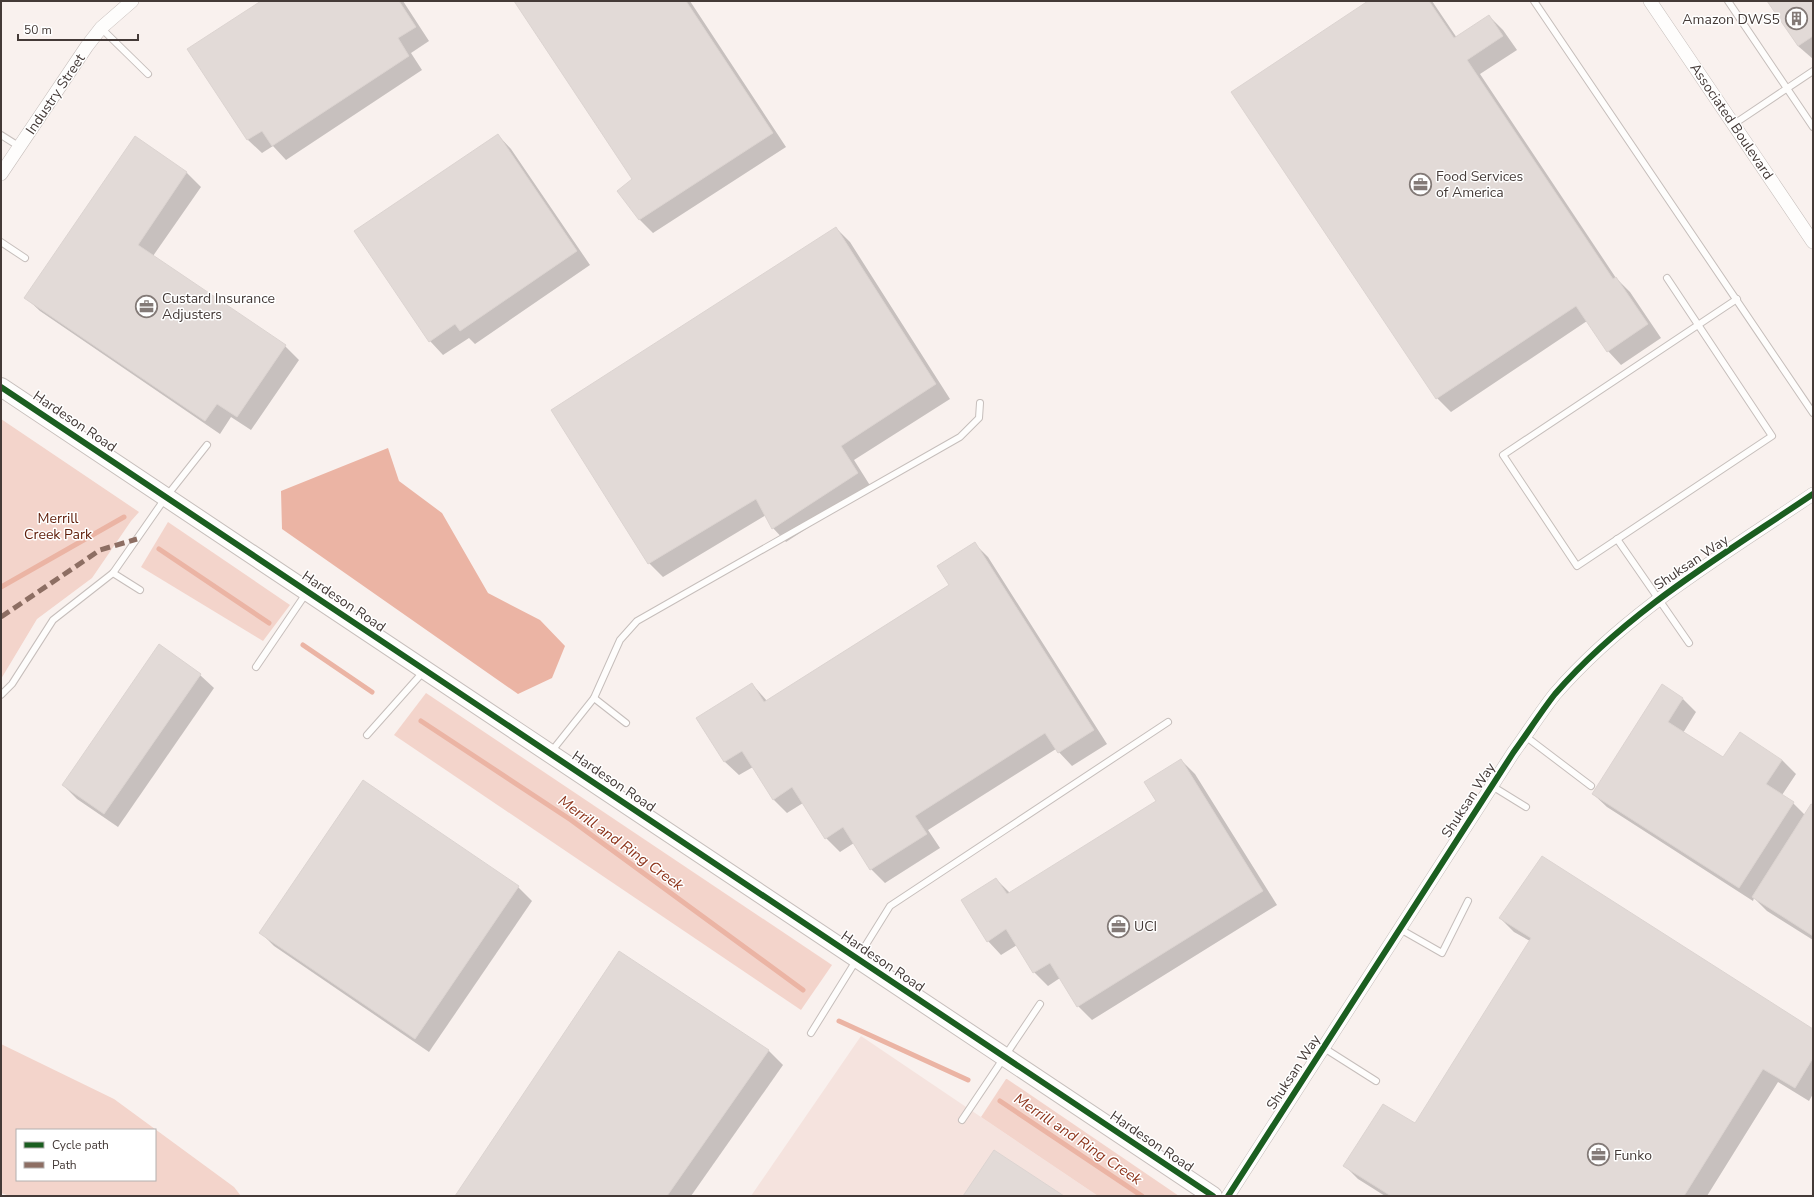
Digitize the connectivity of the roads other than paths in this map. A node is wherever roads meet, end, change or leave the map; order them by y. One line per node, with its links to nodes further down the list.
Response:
1 (132, 1): 5 (street, Industry Street)
2 (1534, 1): 18 (lane)
3 (1650, 1): 9 (street, Associated Boulevard)
4 (1728, 1): 8 (lane)
5 (101, 28): 7 (lane); 12 (street, Industry Street)
6 (1813, 71): 8 (lane)
7 (148, 74)
8 (1787, 89): 9 (lane); 10 (lane)
9 (1734, 124): 15 (street, Associated Boulevard)
10 (1813, 127)
11 (1, 135): 12 (lane)
12 (20, 147): 13 (street, Industry Street)
13 (1, 174)
14 (1, 242): 16 (lane)
15 (1813, 242)
16 (25, 258)
17 (1667, 278): 19 (lane)
18 (1737, 299): 19 (lane); 22 (lane)
19 (1698, 325): 26 (lane); 26 (lane)
20 (1, 387): 25 (street, Hardeson Road)
21 (980, 403): 35 (lane)
22 (1813, 413)
23 (207, 445): 25 (lane)
24 (1813, 494): 30 (street, Shuksan Way)
25 (166, 497): 27 (lane); 29 (street, Hardeson Road)
26 (1617, 539): 30 (lane)
27 (114, 573): 28 (lane); 34 (lane)
28 (140, 590)
29 (308, 591): 32 (lane); 33 (street, Hardeson Road)
30 (1658, 599): 31 (lane); 39 (street, Shuksan Way)
31 (1689, 644)
32 (256, 667)
33 (425, 670): 38 (lane); 40 (street, Hardeson Road)
34 (1, 695)
35 (594, 698): 37 (lane); 40 (lane)
36 (1168, 722): 46 (lane)
37 (626, 723)
38 (367, 735)
39 (1525, 736): 41 (street, Shuksan Way); 42 (lane)
40 (550, 753): 46 (street, Hardeson Road)
41 (1492, 786): 43 (lane); 45 (street, Shuksan Way)
42 (1591, 786)
43 (1526, 807)
44 (1468, 901): 45 (lane)
45 (1400, 929): 49 (street, Shuksan Way)
46 (856, 958): 48 (lane); 50 (street, Hardeson Road)
47 (1040, 1004): 50 (lane)
48 (811, 1032)
49 (1324, 1048): 51 (lane); 54 (street, Shuksan Way)
50 (1004, 1057): 52 (lane); 53 (street, Hardeson Road)
51 (1376, 1081)
52 (962, 1120)
53 (1212, 1196)
54 (1228, 1196)

